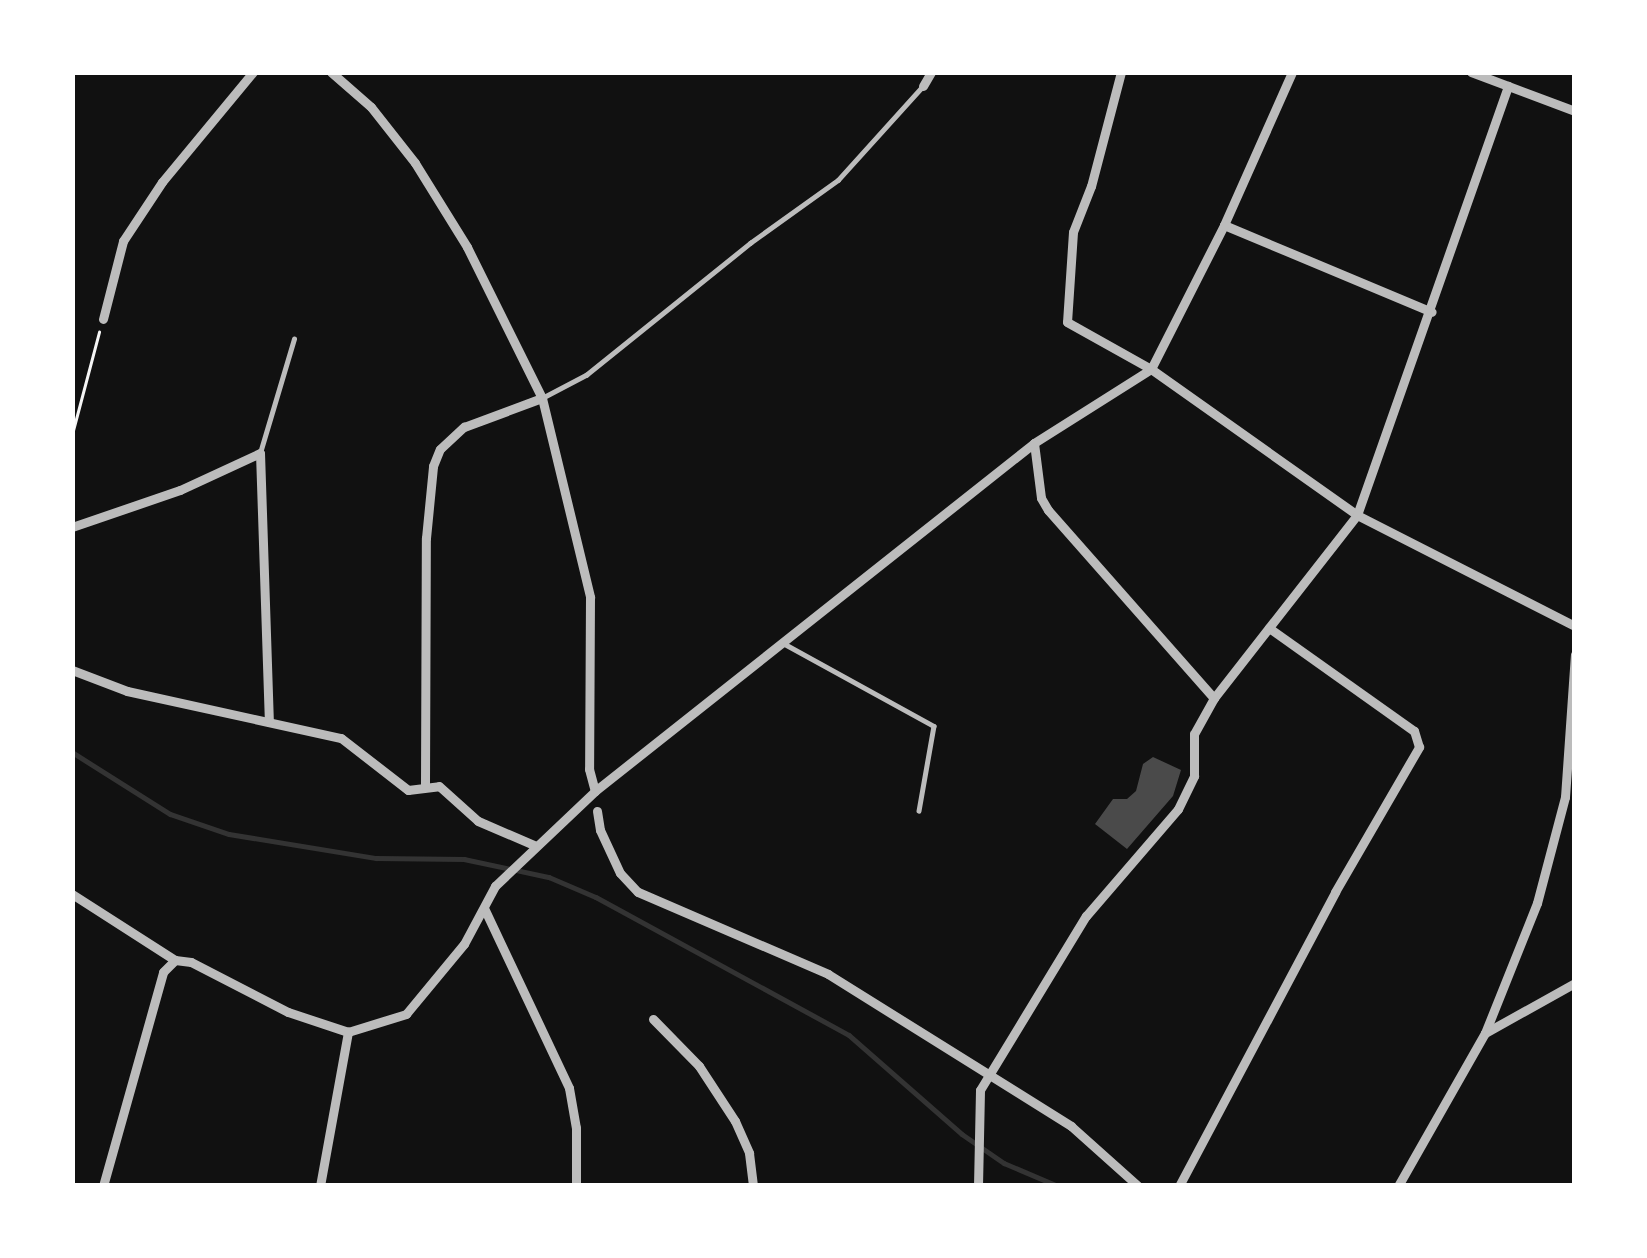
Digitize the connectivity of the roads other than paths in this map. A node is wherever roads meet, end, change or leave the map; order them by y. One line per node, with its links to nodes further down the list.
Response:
1 (253, 72): 12 (street)
2 (331, 72): 15 (street)
3 (931, 72): 7 (street)
4 (1121, 72): 14 (street)
5 (1292, 72): 10 (street)
6 (1472, 72): 8 (street)
7 (923, 86): 15 (lane)
8 (1508, 86): 9 (street); 11 (street)
9 (1575, 110)
10 (1224, 225): 11 (street); 14 (street)
11 (1432, 312): 18 (street)
12 (103, 319)
13 (294, 338): 17 (lane)
14 (1151, 369): 16 (street); 18 (street)
15 (542, 398): 27 (street); 28 (street)
16 (1034, 443): 22 (street); 25 (street)
17 (260, 453): 19 (street); 26 (street)
18 (1358, 515): 20 (street); 21 (street)
19 (72, 527)
20 (1575, 626)
21 (1269, 628): 25 (street); 46 (street)
22 (783, 643): 28 (street); 29 (lane)
23 (1575, 654): 38 (street)
24 (72, 670): 26 (street)
25 (1214, 698): 39 (street)
26 (269, 722): 27 (street)
27 (425, 786): 31 (street)
28 (595, 791): 31 (street)
29 (919, 811)
30 (597, 812): 39 (street)
31 (536, 846): 33 (street)
32 (72, 894): 34 (street)
33 (484, 908): 37 (street); 42 (street)
34 (175, 960): 37 (street); 40 (street)
35 (1575, 983): 38 (street)
36 (653, 1019): 43 (street)
37 (348, 1033): 41 (street)
38 (1485, 1033): 47 (street)
39 (989, 1076): 44 (street); 45 (street)
40 (103, 1186)
41 (320, 1186)
42 (576, 1186)
43 (753, 1186)
44 (978, 1186)
45 (1138, 1186)
46 (1179, 1186)
47 (1398, 1186)

